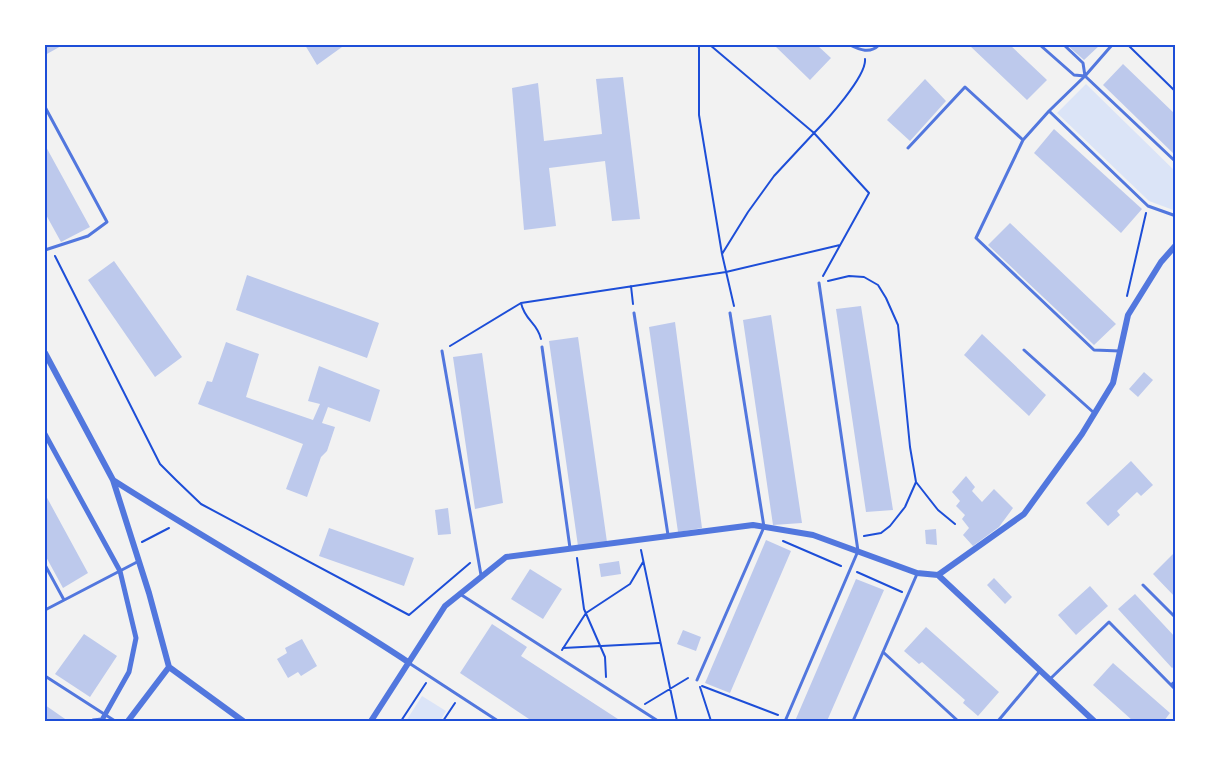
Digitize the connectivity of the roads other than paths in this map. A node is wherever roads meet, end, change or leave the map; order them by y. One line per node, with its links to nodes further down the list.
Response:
1 (850, 45): 2 (lane)
2 (879, 45)
3 (1040, 45): 6 (lane)
4 (1064, 45): 6 (lane)
5 (1112, 45): 6 (lane)
6 (1085, 76): 8 (lane); 11 (lane)
7 (45, 107): 14 (lane)
8 (1049, 111): 9 (lane); 12 (lane)
9 (1023, 140): 10 (lane); 21 (lane)
10 (908, 148)
11 (1176, 162)
12 (1176, 216)
13 (1176, 245): 21 (street)
14 (45, 250)
15 (819, 283): 29 (lane)
16 (634, 313): 27 (lane)
17 (730, 313): 26 (lane)
18 (543, 347): 28 (lane)
19 (1024, 350): 23 (lane)
20 (442, 351): 35 (lane)
21 (1120, 351): 23 (street)
22 (45, 353): 25 (street)
23 (1094, 414): 34 (street)
24 (45, 434): 32 (street)
25 (113, 480): 30 (street); 42 (street)
26 (764, 527): 27 (street); 29 (street); 46 (lane)
27 (669, 537): 28 (street)
28 (573, 549): 35 (street)
29 (858, 551): 33 (street); 52 (lane)
30 (139, 561): 32 (lane); 43 (street)
31 (45, 565): 38 (lane)
32 (120, 572): 38 (lane); 51 (street)
33 (917, 573): 34 (street); 41 (lane)
34 (938, 575): 44 (street)
35 (481, 577): 37 (street)
36 (1143, 585): 40 (lane)
37 (460, 594): 42 (street); 59 (lane)
38 (64, 600): 39 (lane)
39 (45, 610)
40 (1176, 618)
41 (883, 652): 60 (lane); 61 (lane)
42 (408, 662): 57 (street); 58 (lane)
43 (169, 667): 55 (street); 56 (street)
44 (1040, 671): 47 (street); 62 (lane)
45 (45, 676): 51 (lane)
46 (697, 680)
47 (1049, 680): 49 (lane); 63 (street)
48 (1176, 681): 49 (lane)
49 (1172, 685): 50 (lane)
50 (1176, 690)
51 (105, 715): 53 (street); 54 (lane)
52 (786, 719)
53 (93, 721)
54 (115, 721)
55 (128, 721)
56 (243, 721)
57 (371, 721)
58 (498, 721)
59 (658, 721)
60 (853, 721)
61 (958, 721)
62 (998, 721)
63 (1094, 721)

